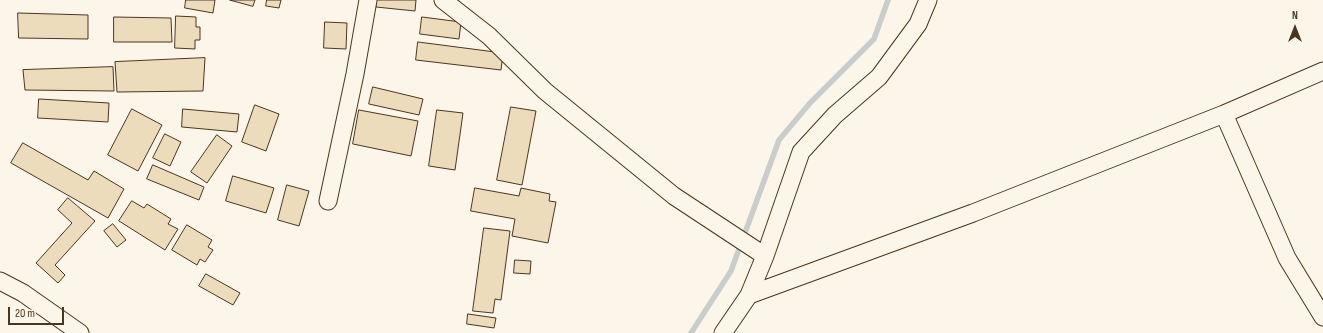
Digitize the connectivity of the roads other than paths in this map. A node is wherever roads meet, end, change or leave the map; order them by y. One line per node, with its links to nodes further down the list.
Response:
1 (368, 0): 6 (street)
2 (443, 0): 7 (street)
3 (928, 0): 7 (street)
4 (1323, 71): 5 (street)
5 (1224, 114): 9 (street); 10 (street)
6 (328, 201)
7 (760, 253): 9 (street)
8 (0, 282): 11 (street)
9 (749, 295): 12 (street)
10 (1323, 317)
11 (80, 333)
12 (723, 333)

